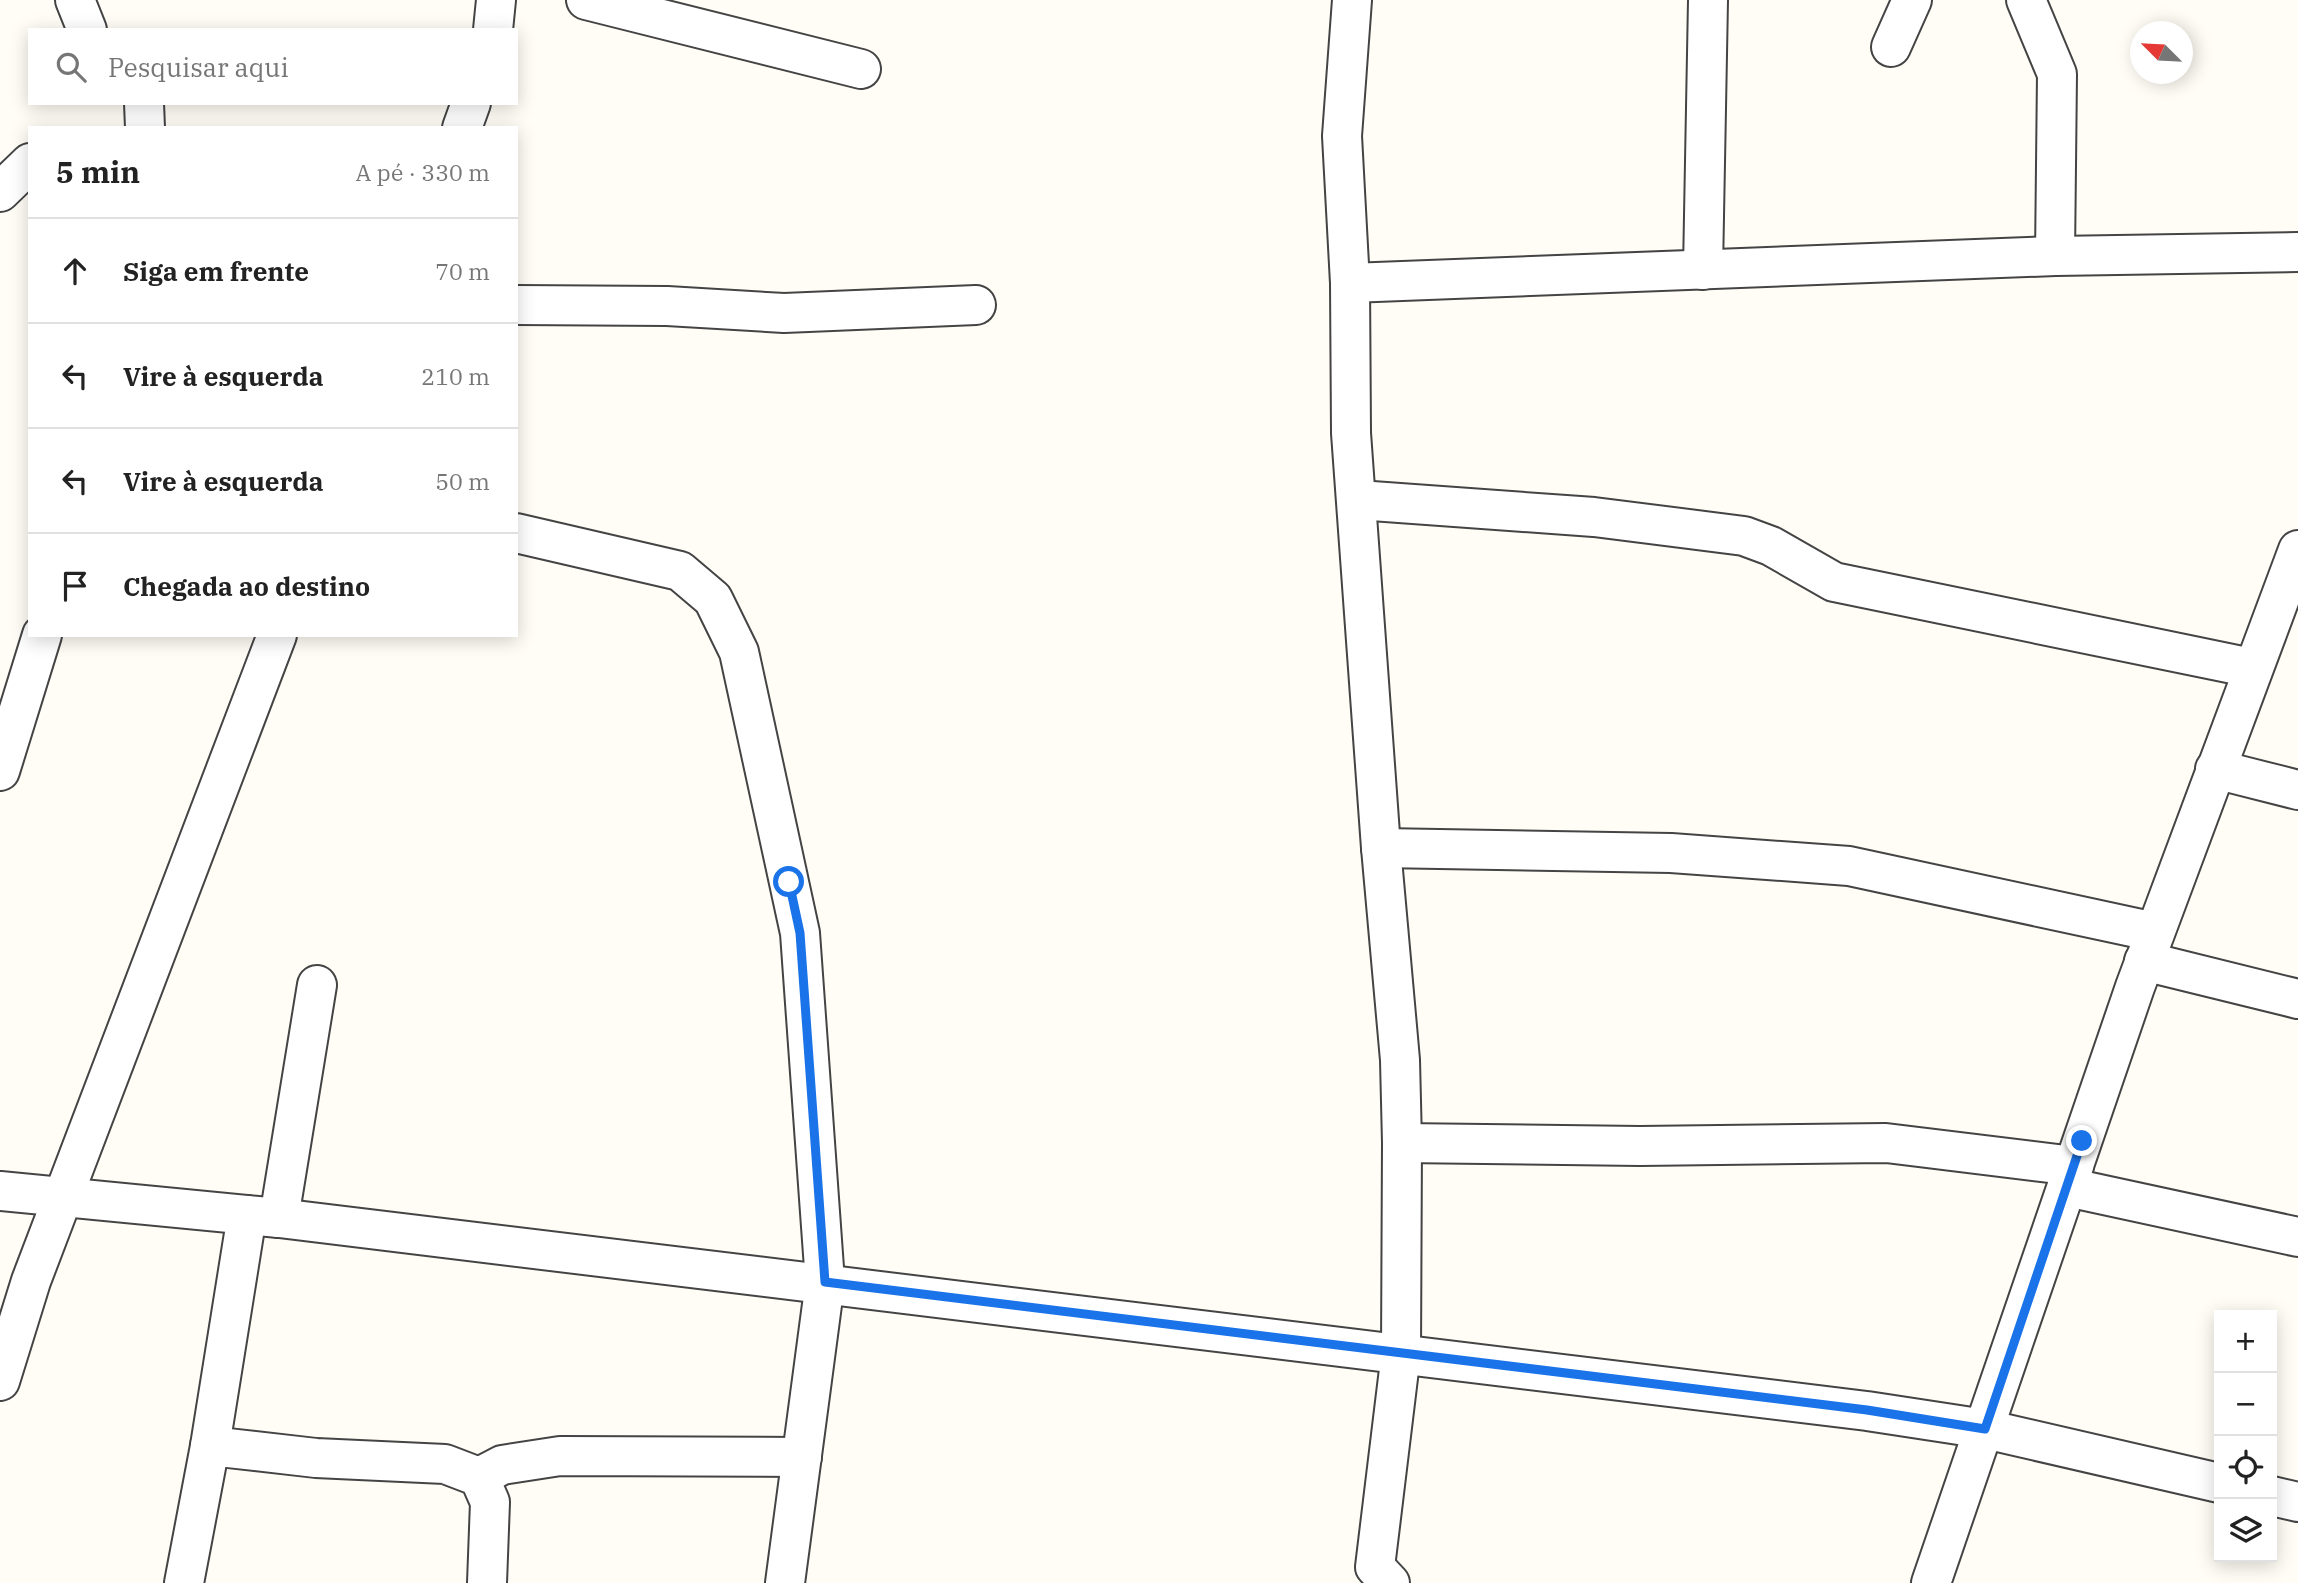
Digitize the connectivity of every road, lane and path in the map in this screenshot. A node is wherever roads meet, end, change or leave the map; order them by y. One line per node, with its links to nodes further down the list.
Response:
1 (75, 0): 8 (street)
2 (496, 0): 9 (street)
3 (586, 0): 11 (street)
4 (1352, 0): 19 (street)
5 (1708, 0): 18 (street)
6 (1912, 0): 10 (street)
7 (2026, 0): 17 (street)
8 (86, 28)
9 (493, 28)
10 (1891, 47)
11 (862, 69)
12 (470, 105): 13 (street)
13 (463, 126)
14 (28, 165): 15 (street)
15 (0, 191)
16 (2298, 252): 17 (street)
17 (2055, 256): 18 (street)
18 (1703, 270): 19 (street)
19 (1350, 283): 22 (street)
20 (518, 304): 21 (street)
21 (976, 305)
22 (1358, 500): 28 (street); 32 (street)
23 (518, 533): 42 (street)
24 (2298, 550): 25 (street)
25 (2289, 595): 28 (street)
26 (41, 637): 30 (street)
27 (276, 637): 39 (street)
28 (2252, 668): 29 (street)
29 (2215, 769): 31 (street); 33 (street)
30 (0, 771)
31 (2298, 790)
32 (1381, 849): 33 (street); 36 (street)
33 (2150, 947): 35 (street); 37 (street)
34 (317, 985): 40 (street)
35 (2298, 999)
36 (1402, 1143): 37 (street); 43 (street)
37 (2070, 1177): 41 (street); 45 (street)
38 (0, 1191): 39 (street)
39 (63, 1196): 40 (street); 44 (street)
40 (263, 1217): 42 (street); 46 (street)
41 (2298, 1237)
42 (825, 1282): 43 (street); 47 (street)
43 (1401, 1353): 45 (street); 55 (street)
44 (0, 1381)
45 (1985, 1429): 49 (street); 56 (street)
46 (210, 1446): 48 (street); 52 (street)
47 (802, 1457): 48 (street); 54 (street)
48 (479, 1477): 53 (street)
49 (2214, 1482)
50 (2277, 1497): 51 (street)
51 (2298, 1502)
52 (184, 1583)
53 (487, 1583)
54 (785, 1583)
55 (1390, 1583)
56 (1931, 1583)

